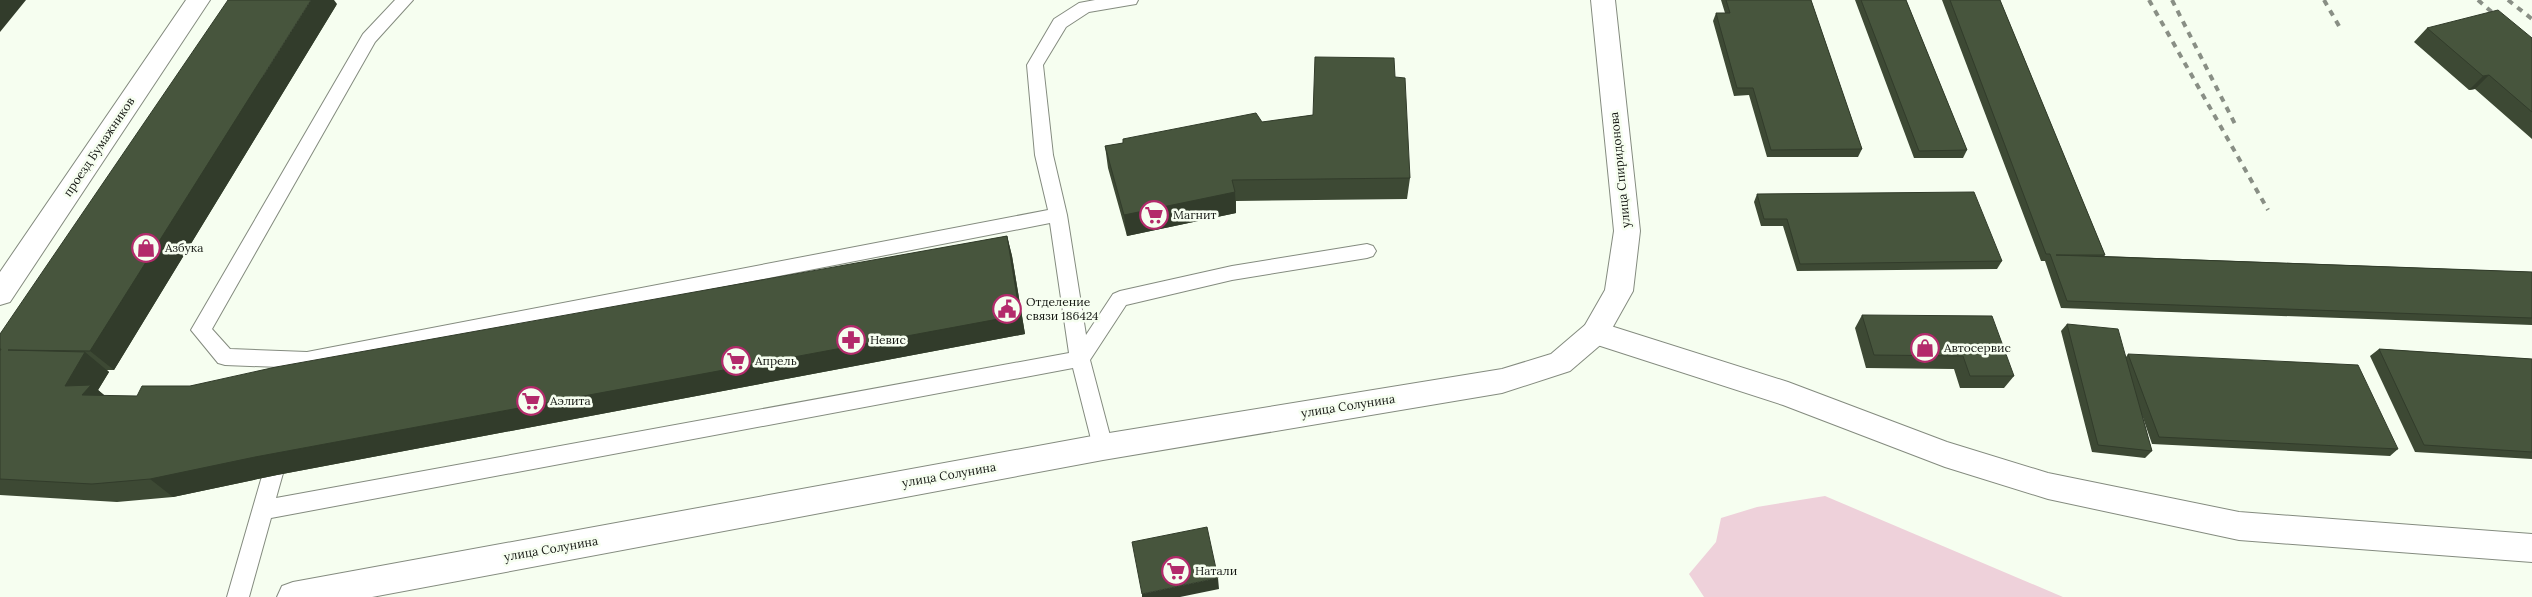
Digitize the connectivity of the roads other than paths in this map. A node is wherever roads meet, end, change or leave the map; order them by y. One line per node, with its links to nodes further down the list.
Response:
1 (198, 0): 7 (street, проезд Бумажников)
2 (405, 0): 5 (lane)
3 (1130, 0): 5 (lane)
4 (1603, 0): 8 (street, улица Спиридонова)
5 (1058, 215): 9 (lane)
6 (1367, 251): 9 (lane)
7 (0, 294)
8 (1595, 333): 11 (street, улица Солунина); 13 (street)
9 (1080, 359): 11 (lane); 12 (lane)
10 (284, 435): 12 (lane)
11 (1103, 447): 15 (street, улица Солунина)
12 (261, 510): 14 (lane)
13 (2532, 548)
14 (238, 597)
15 (292, 597)

